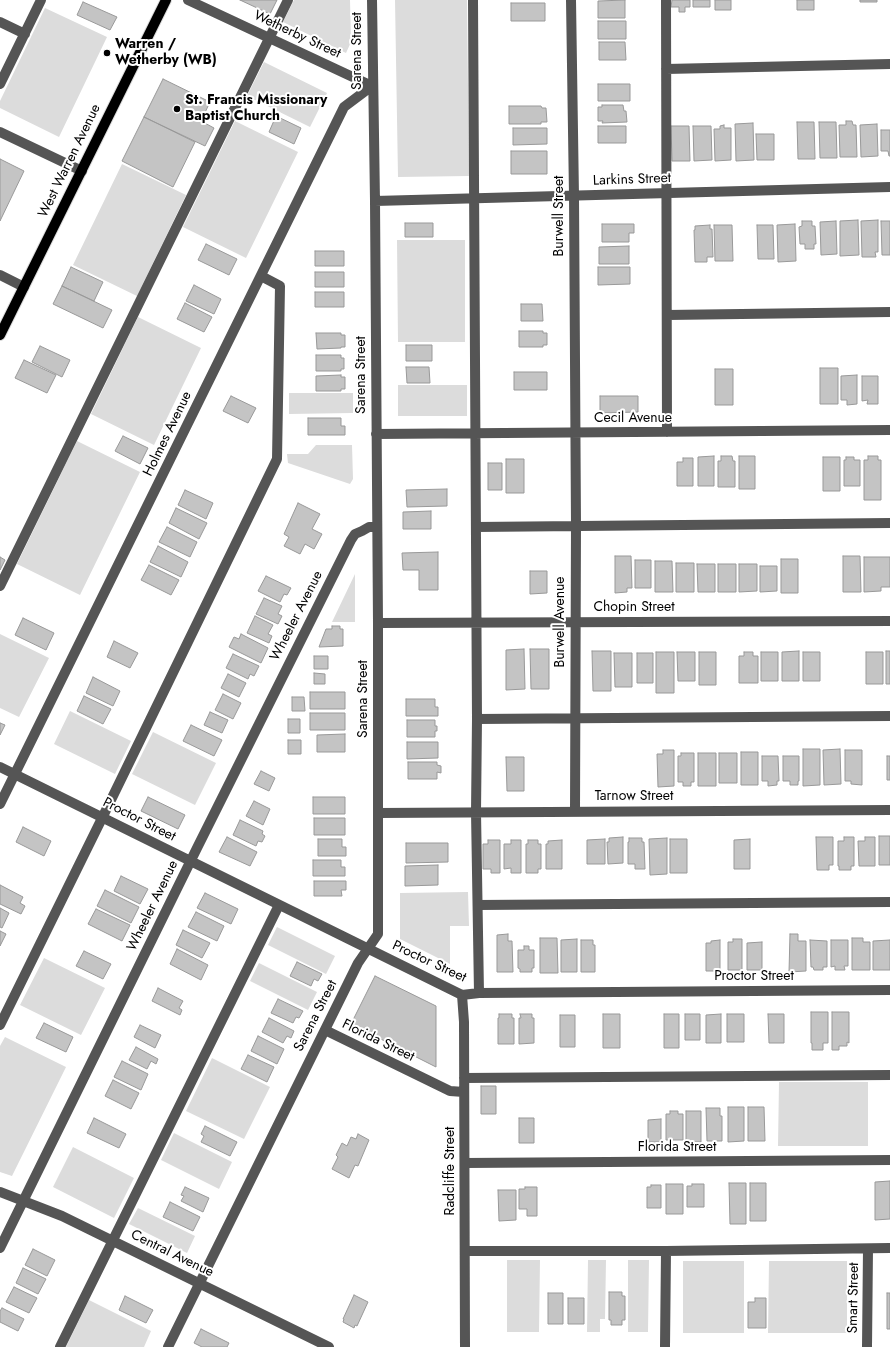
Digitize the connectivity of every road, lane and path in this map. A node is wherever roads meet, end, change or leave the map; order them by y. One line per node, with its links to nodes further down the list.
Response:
1 (41, 0): 10 (street)
2 (166, 0): 17 (main road, West Warren Avenue)
3 (188, 0): 11 (street, Wetherby Street)
4 (288, 0): 11 (street)
5 (372, 0): 15 (street, Sarena Street)
6 (473, 0): 21 (street)
7 (571, 0): 20 (street, Burwell Street)
8 (666, 0): 13 (street)
9 (0, 22): 10 (street)
10 (25, 34): 14 (street)
11 (269, 38): 15 (street, Wetherby Street); 38 (street)
12 (890, 64): 13 (street)
13 (666, 69): 19 (street)
14 (0, 84)
15 (372, 86): 22 (street, Sarena Street); 24 (street, Holmes Avenue)
16 (0, 132): 17 (street)
17 (82, 171): 25 (main road, West Warren Avenue)
18 (890, 188): 19 (street, Larkins Street)
19 (667, 193): 20 (street, Larkins Street); 27 (street)
20 (574, 196): 21 (street, Larkins Street); 31 (street, Burwell Street)
21 (474, 199): 22 (street, Larkins Street); 33 (street)
22 (375, 201): 32 (street, Sarena Street)
23 (0, 275): 25 (street)
24 (261, 276): 47 (street, Holmes Avenue); 53 (street)
25 (24, 286): 28 (main road, West Warren Avenue)
26 (890, 312): 27 (street)
27 (667, 315): 30 (street)
28 (0, 335)
29 (890, 430): 30 (street, Cecil Avenue)
30 (666, 432): 31 (street, Cecil Avenue)
31 (575, 433): 33 (street, Cecil Avenue); 35 (street, Burwell Avenue)
32 (376, 434): 33 (street, Cecil Avenue); 36 (street, Sarena Street)
33 (475, 434): 37 (street)
34 (890, 523): 35 (street)
35 (576, 526): 37 (street); 41 (street, Burwell Avenue)
36 (377, 527): 40 (street, Sarena Street); 54 (street, Wheeler Avenue)
37 (476, 527): 42 (street)
38 (0, 586)
39 (890, 621): 41 (street, Chopin Street)
40 (378, 623): 42 (street, Chopin Street); 52 (street, Sarena Street)
41 (575, 623): 42 (street, Chopin Street); 44 (street, Burwell Avenue)
42 (476, 624): 45 (street)
43 (890, 716): 44 (street)
44 (575, 718): 45 (street); 50 (street, Burwell Avenue)
45 (477, 719): 51 (street)
46 (0, 767): 47 (street, Proctor Street)
47 (15, 774): 48 (street, Holmes Avenue); 53 (street, Proctor Street)
48 (0, 804)
49 (890, 810): 50 (street, Tarnow Street)
50 (575, 811): 51 (street, Tarnow Street)
51 (476, 812): 52 (street, Tarnow Street); 57 (street)
52 (378, 813): 58 (street, Sarena Street)
53 (103, 817): 54 (street, Proctor Street); 62 (street)
54 (190, 861): 56 (street, Proctor Street); 70 (street, Wheeler Avenue)
55 (890, 902): 57 (street)
56 (279, 905): 58 (street, Proctor Street); 71 (street)
57 (478, 905): 60 (street)
58 (368, 949): 61 (street, Proctor Street); 63 (street, Sarena Street)
59 (890, 990): 60 (street, Proctor Street)
60 (479, 993): 61 (street, Proctor Street)
61 (462, 995): 65 (street, Radcliffe Street)
62 (0, 1025)
63 (325, 1030): 66 (street, Florida Street); 77 (street, Sarena Street)
64 (890, 1075): 65 (street)
65 (464, 1078): 66 (street, Radcliffe Street)
66 (464, 1092): 68 (street, Radcliffe Street)
67 (890, 1160): 68 (street, Florida Street)
68 (465, 1164): 75 (street, Radcliffe Street)
69 (0, 1192): 70 (street, Central Avenue)
70 (23, 1201): 71 (street, Central Avenue); 72 (street, Wheeler Avenue)
71 (112, 1240): 77 (street, Central Avenue); 78 (street)
72 (0, 1248)
73 (890, 1248): 74 (street)
74 (868, 1249): 76 (street); 83 (street, Smart Street)
75 (465, 1251): 76 (street); 81 (street, Radcliffe Street)
76 (666, 1251): 82 (street)
77 (199, 1282): 79 (street, Sarena Street); 80 (street, Central Avenue)
78 (60, 1347)
79 (168, 1347)
80 (329, 1347)
81 (465, 1347)
82 (665, 1347)
83 (867, 1347)

